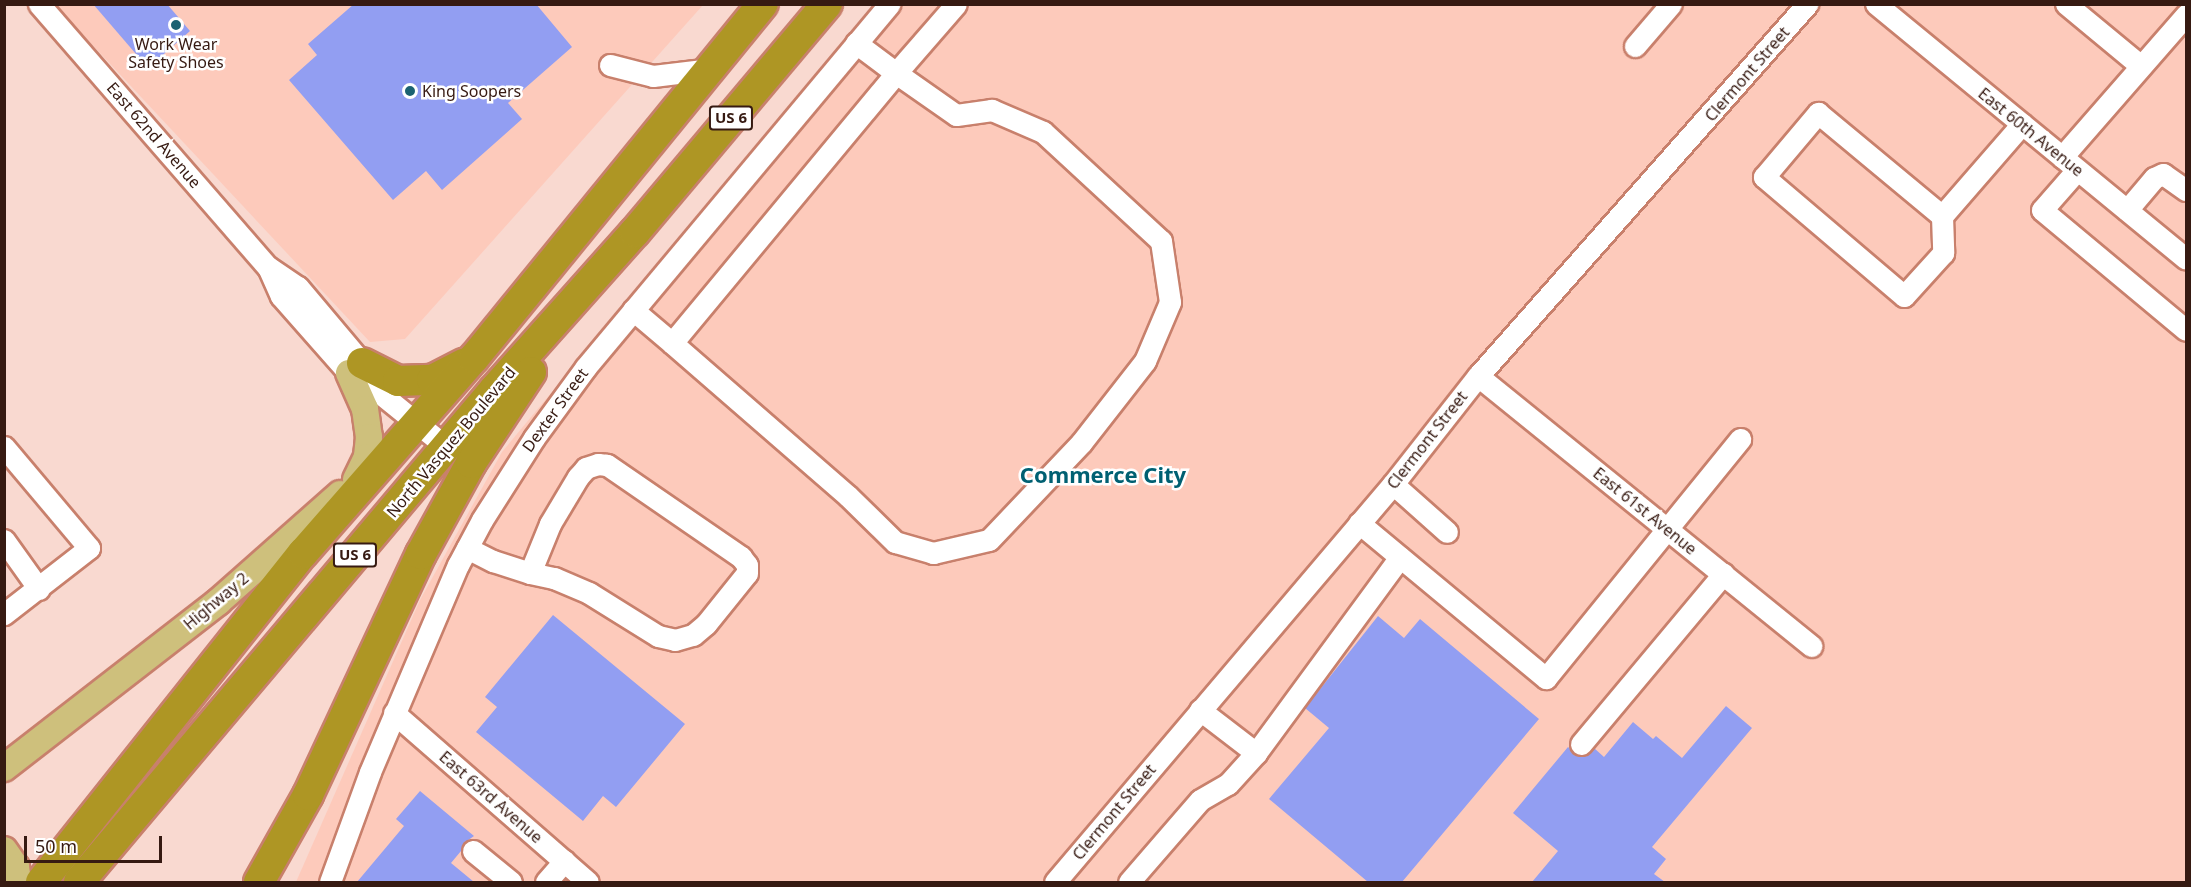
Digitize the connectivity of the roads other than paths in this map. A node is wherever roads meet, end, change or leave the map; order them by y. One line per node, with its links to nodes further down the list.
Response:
1 (39, 4): 28 (street, East 62nd Avenue)
2 (763, 4): 15 (highway, US 6)
3 (827, 4): 22 (highway, North Vasquez Boulevard / US 6)
4 (889, 4): 11 (street, Dexter Street)
5 (956, 4): 16 (street)
6 (1671, 4): 12 (street)
7 (1808, 4): 29 (street, Clermont Street)
8 (1876, 4): 17 (street, East 60th Avenue)
9 (2066, 4): 14 (street)
10 (2187, 15): 14 (street)
11 (856, 43): 16 (street); 24 (street, Dexter Street)
12 (1635, 46)
13 (610, 65): 15 (street)
14 (2141, 66): 18 (street)
15 (710, 69): 27 (highway, US 6)
16 (896, 73): 26 (street); 26 (street)
17 (2022, 124): 18 (street, East 60th Avenue); 21 (street)
18 (2069, 163): 20 (street, East 60th Avenue); 25 (street)
19 (2187, 190): 20 (street)
20 (2127, 210): 23 (street, East 60th Avenue)
21 (1941, 216): 21 (street)
22 (635, 232): 57 (highway, North Vasquez Boulevard / US 6); 58 (highway)
23 (2187, 259)
24 (633, 310): 26 (street); 39 (street, Dexter Street)
25 (2187, 330)
26 (672, 343)
27 (474, 358): 28 (highway); 30 (highway, US 6)
28 (360, 374): 30 (street, East 62nd Avenue); 33 (main road)
29 (1478, 376): 34 (street, Clermont Street); 36 (street, East 61st Avenue)
30 (426, 430): 33 (main road, Highway 2); 56 (highway, US 6)
31 (1740, 439): 36 (street)
32 (4, 447): 43 (street)
33 (356, 480): 49 (main road, Highway 2)
34 (1393, 484): 35 (street, Clermont Street); 37 (street)
35 (1359, 524): 40 (street); 46 (street, Clermont Street)
36 (1667, 528): 40 (street); 42 (street, East 61st Avenue)
37 (1447, 532)
38 (4, 540): 43 (street)
39 (467, 548): 41 (street); 47 (street, Dexter Street)
40 (1400, 557): 50 (street)
41 (530, 573): 41 (street)
42 (1723, 574): 45 (street, East 61st Avenue); 48 (street)
43 (39, 589): 44 (street)
44 (4, 614)
45 (1812, 646)
46 (1200, 710): 50 (street); 63 (street, Clermont Street)
47 (394, 712): 54 (street, East 63rd Avenue); 59 (street, Dexter Street)
48 (1581, 744)
49 (16, 750): 51 (main road, Highway 2)
50 (1256, 753): 64 (street)
51 (4, 768)
52 (5, 850): 55 (main road)
53 (473, 850): 60 (street)
54 (564, 861): 61 (street); 62 (street, East 63rd Avenue)
55 (18, 882)
56 (40, 882)
57 (80, 882)
58 (259, 882)
59 (330, 882)
60 (511, 882)
61 (546, 882)
62 (588, 882)
63 (1055, 882)
64 (1129, 882)

